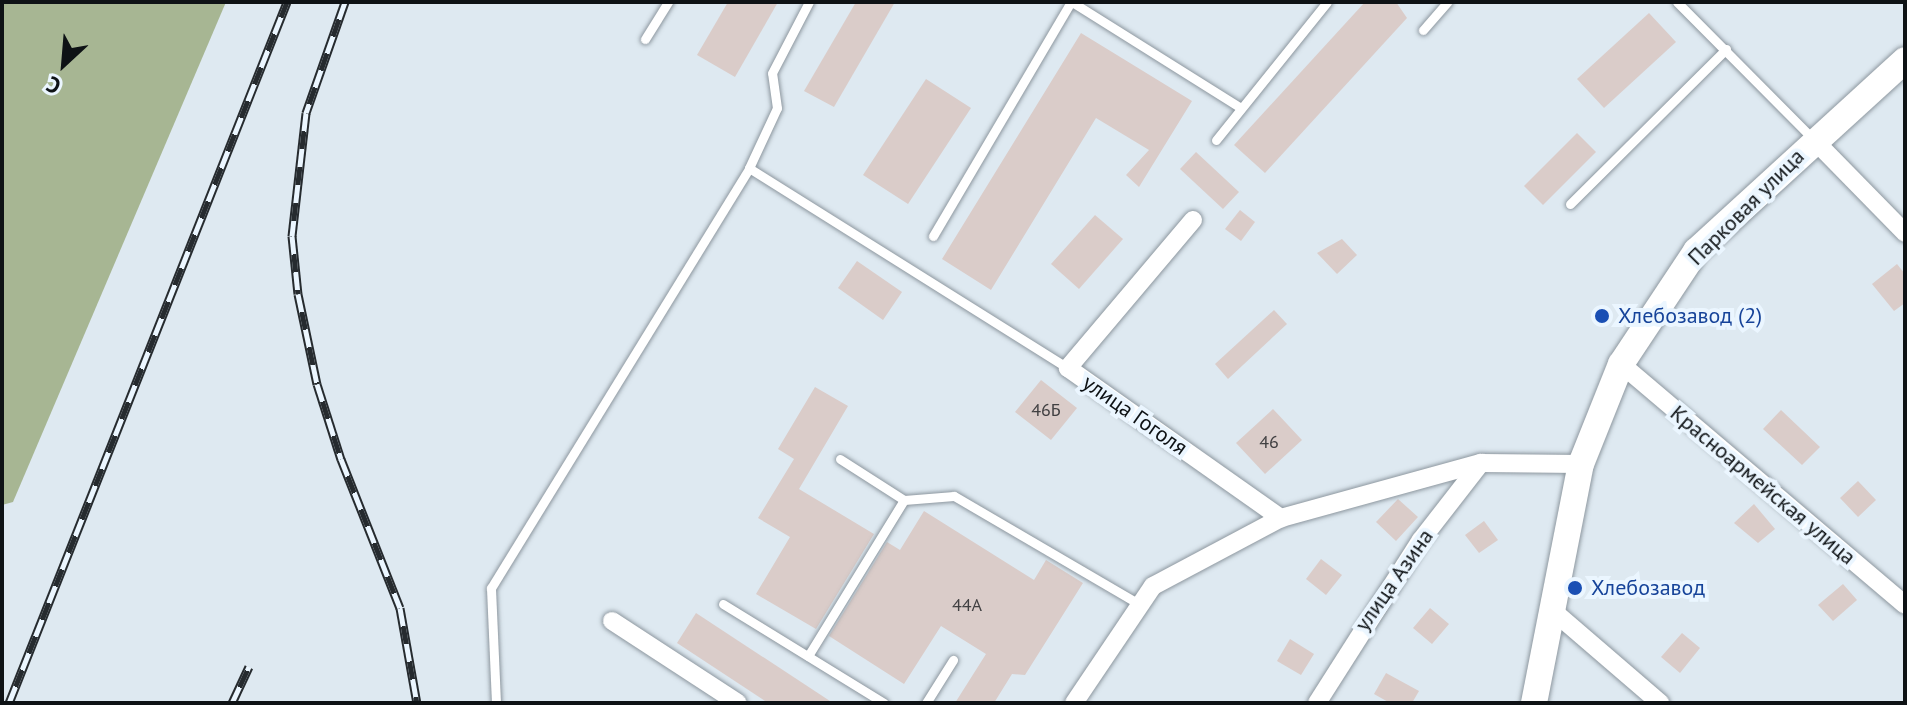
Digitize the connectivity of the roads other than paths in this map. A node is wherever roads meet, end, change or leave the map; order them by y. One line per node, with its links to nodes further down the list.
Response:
1 (668, 2): 8 (lane)
2 (809, 2): 14 (lane)
3 (1072, 2): 11 (lane); 18 (lane)
4 (1327, 2): 11 (lane)
5 (1447, 2): 7 (lane)
6 (1677, 2): 9 (lane)
7 (1423, 30)
8 (645, 39)
9 (1726, 49): 13 (lane); 15 (lane)
10 (1905, 60): 13 (main road, Парковая улица)
11 (1241, 108): 12 (lane)
12 (1216, 140)
13 (1814, 140): 17 (street); 19 (main road, Парковая улица)
14 (749, 168): 20 (lane); 33 (lane)
15 (1570, 204)
16 (1193, 220): 20 (street, улица Гоголя)
17 (1905, 233)
18 (933, 236)
19 (1621, 364): 23 (main road, Парковая улица); 28 (street, Красноармейская улица)
20 (1068, 368): 25 (street, улица Гоголя)
21 (840, 459): 24 (lane)
22 (1481, 463): 23 (street); 25 (street); 38 (street, улица Азина)
23 (1581, 464): 29 (main road, Парковая улица)
24 (904, 500): 26 (lane); 31 (lane)
25 (1281, 518): 26 (street)
26 (1137, 603): 37 (street)
27 (723, 604): 31 (lane)
28 (1905, 605)
29 (1552, 610): 39 (main road, Парковая улица); 40 (street)
30 (612, 621): 34 (street)
31 (808, 656): 35 (lane)
32 (953, 660): 36 (lane)
33 (496, 703)
34 (738, 703)
35 (884, 703)
36 (926, 703)
37 (1074, 703)
38 (1317, 703)
39 (1534, 703)
40 (1660, 703)

